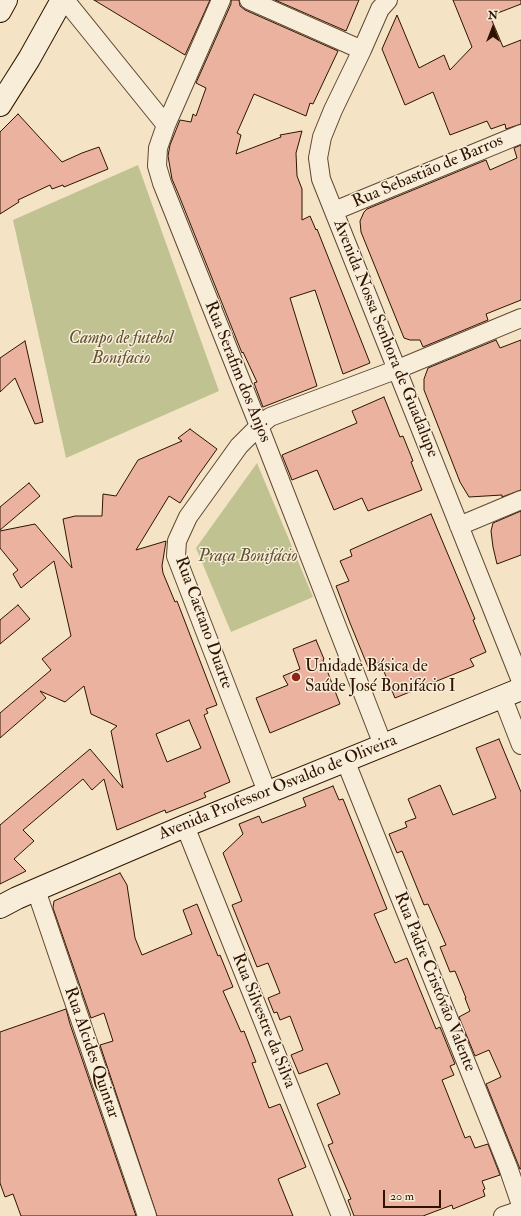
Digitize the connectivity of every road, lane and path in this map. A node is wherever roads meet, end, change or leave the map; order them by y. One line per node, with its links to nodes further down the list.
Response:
1 (6, 0): 7 (street)
2 (62, 0): 9 (street)
3 (65, 0): 10 (street)
4 (221, 0): 10 (street, Rua Serafim dos Anjos)
5 (249, 0): 8 (street)
6 (388, 0): 8 (street, Avenida Nossa Senhora de Guadalupe)
7 (0, 11)
8 (362, 50): 12 (street, Avenida Nossa Senhora de Guadalupe)
9 (0, 105)
10 (166, 125): 15 (street, Rua Serafim dos Anjos)
11 (521, 134): 12 (street, Rua Sebastião de Barros)
12 (334, 211): 14 (street, Avenida Nossa Senhora de Guadalupe)
13 (521, 318): 14 (street, Rua Caetano Duarte)
14 (398, 369): 15 (street, Rua Caetano Duarte); 17 (street, Avenida Nossa Senhora de Guadalupe)
15 (259, 426): 20 (street, Rua Serafim dos Anjos); 23 (street, Rua Caetano Duarte)
16 (521, 500): 17 (street)
17 (459, 526): 18 (street, Avenida Nossa Senhora de Guadalupe)
18 (521, 681)
19 (512, 693): 20 (street, Avenida Professor Osvaldo de Oliveira); 21 (street)
20 (382, 745): 22 (street, Avenida Professor Osvaldo de Oliveira)
21 (521, 745)
22 (345, 760): 23 (street, Avenida Professor Osvaldo de Oliveira); 27 (street, Rua Padre Cristóvão Valente)
23 (267, 792): 24 (street, Avenida Professor Osvaldo de Oliveira)
24 (185, 826): 25 (street, Avenida Professor Osvaldo de Oliveira); 30 (street, Rua Silvestre da Silva)
25 (36, 890): 26 (street, Avenida Professor Osvaldo de Oliveira); 29 (street, Rua Alcides Quintar)
26 (0, 907)
27 (521, 1205)
28 (521, 1210): 31 (street)
29 (147, 1216)
30 (341, 1216)
31 (503, 1216)

